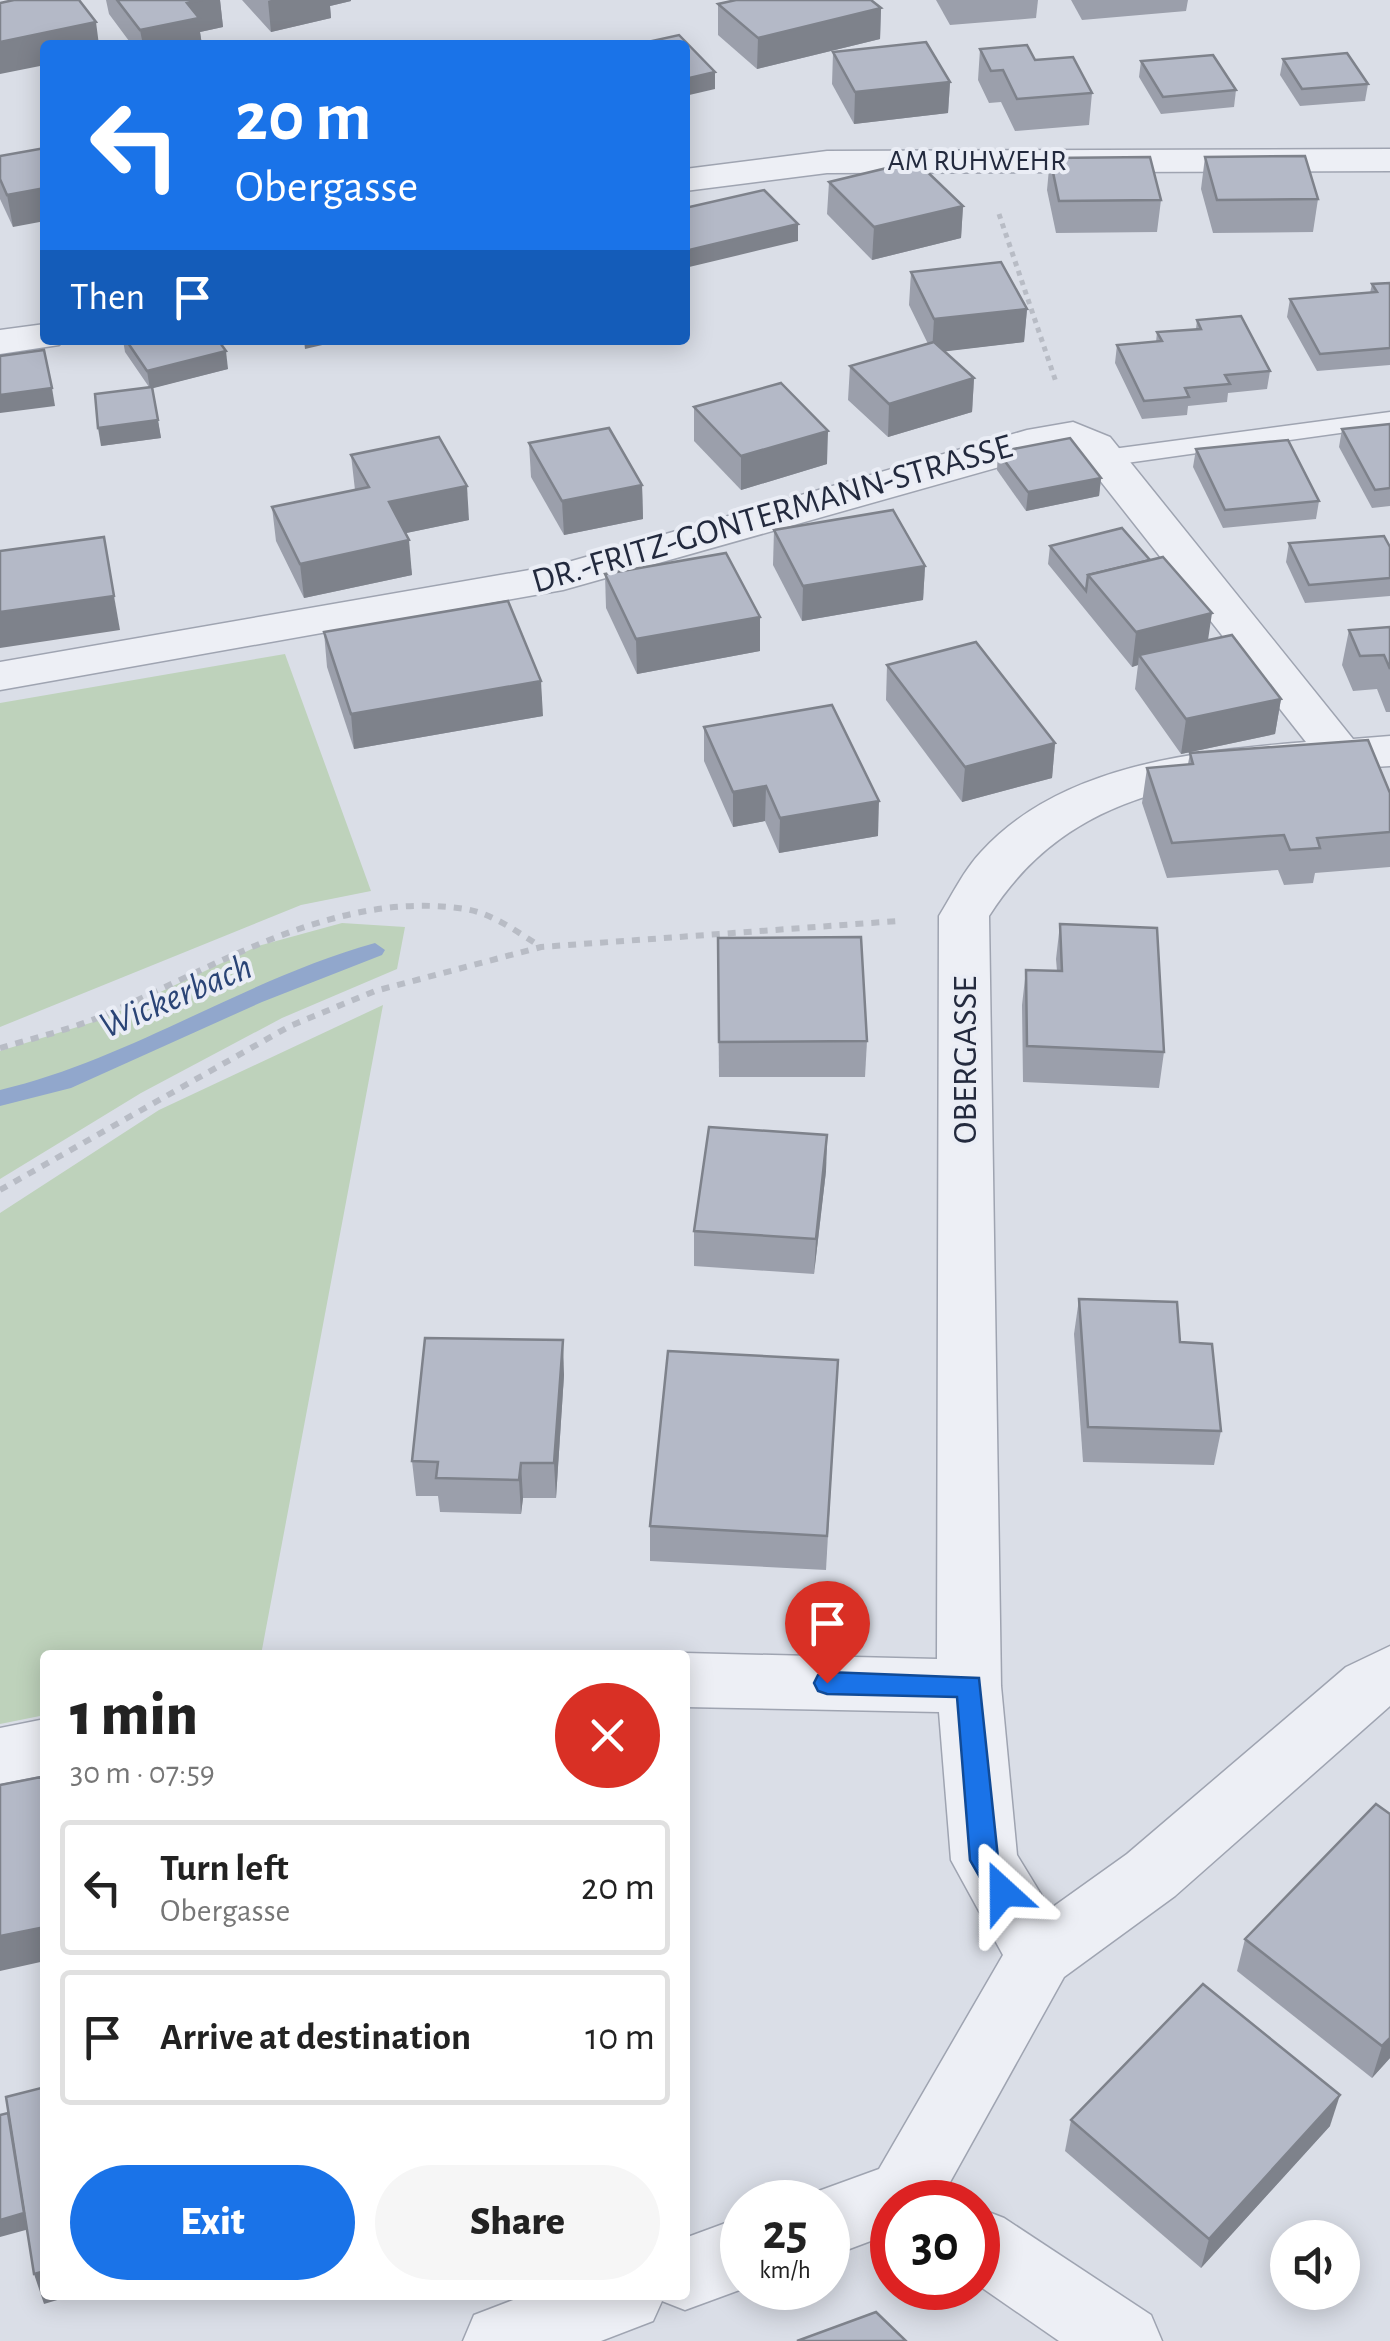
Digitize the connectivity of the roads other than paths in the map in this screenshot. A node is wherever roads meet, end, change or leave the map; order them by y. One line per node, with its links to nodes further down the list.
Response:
1 (1390, 160): 2 (street, AM RUHWEHR)
2 (690, 179)
3 (40, 337): 4 (street)
4 (0, 342)
5 (1390, 419): 6 (lane)
6 (1105, 458): 7 (street, DR.-FRITZ-GONTERMANN-STRASSE); 8 (street, DR.-FRITZ-GONTERMANN-STRASSE)
7 (0, 676)
8 (1365, 753): 11 (street, OBERGASSE)
9 (1390, 1673): 14 (street)
10 (690, 1680): 11 (street)
11 (969, 1686): 14 (street, OBERGASSE)
12 (40, 1747): 13 (street)
13 (0, 1756)
14 (1040, 1955): 15 (street)
15 (920, 2180)
16 (1000, 2259): 21 (street)
17 (720, 2261): 18 (street)
18 (690, 2272)
19 (613, 2300): 20 (street)
20 (501, 2341)
21 (1124, 2341)

